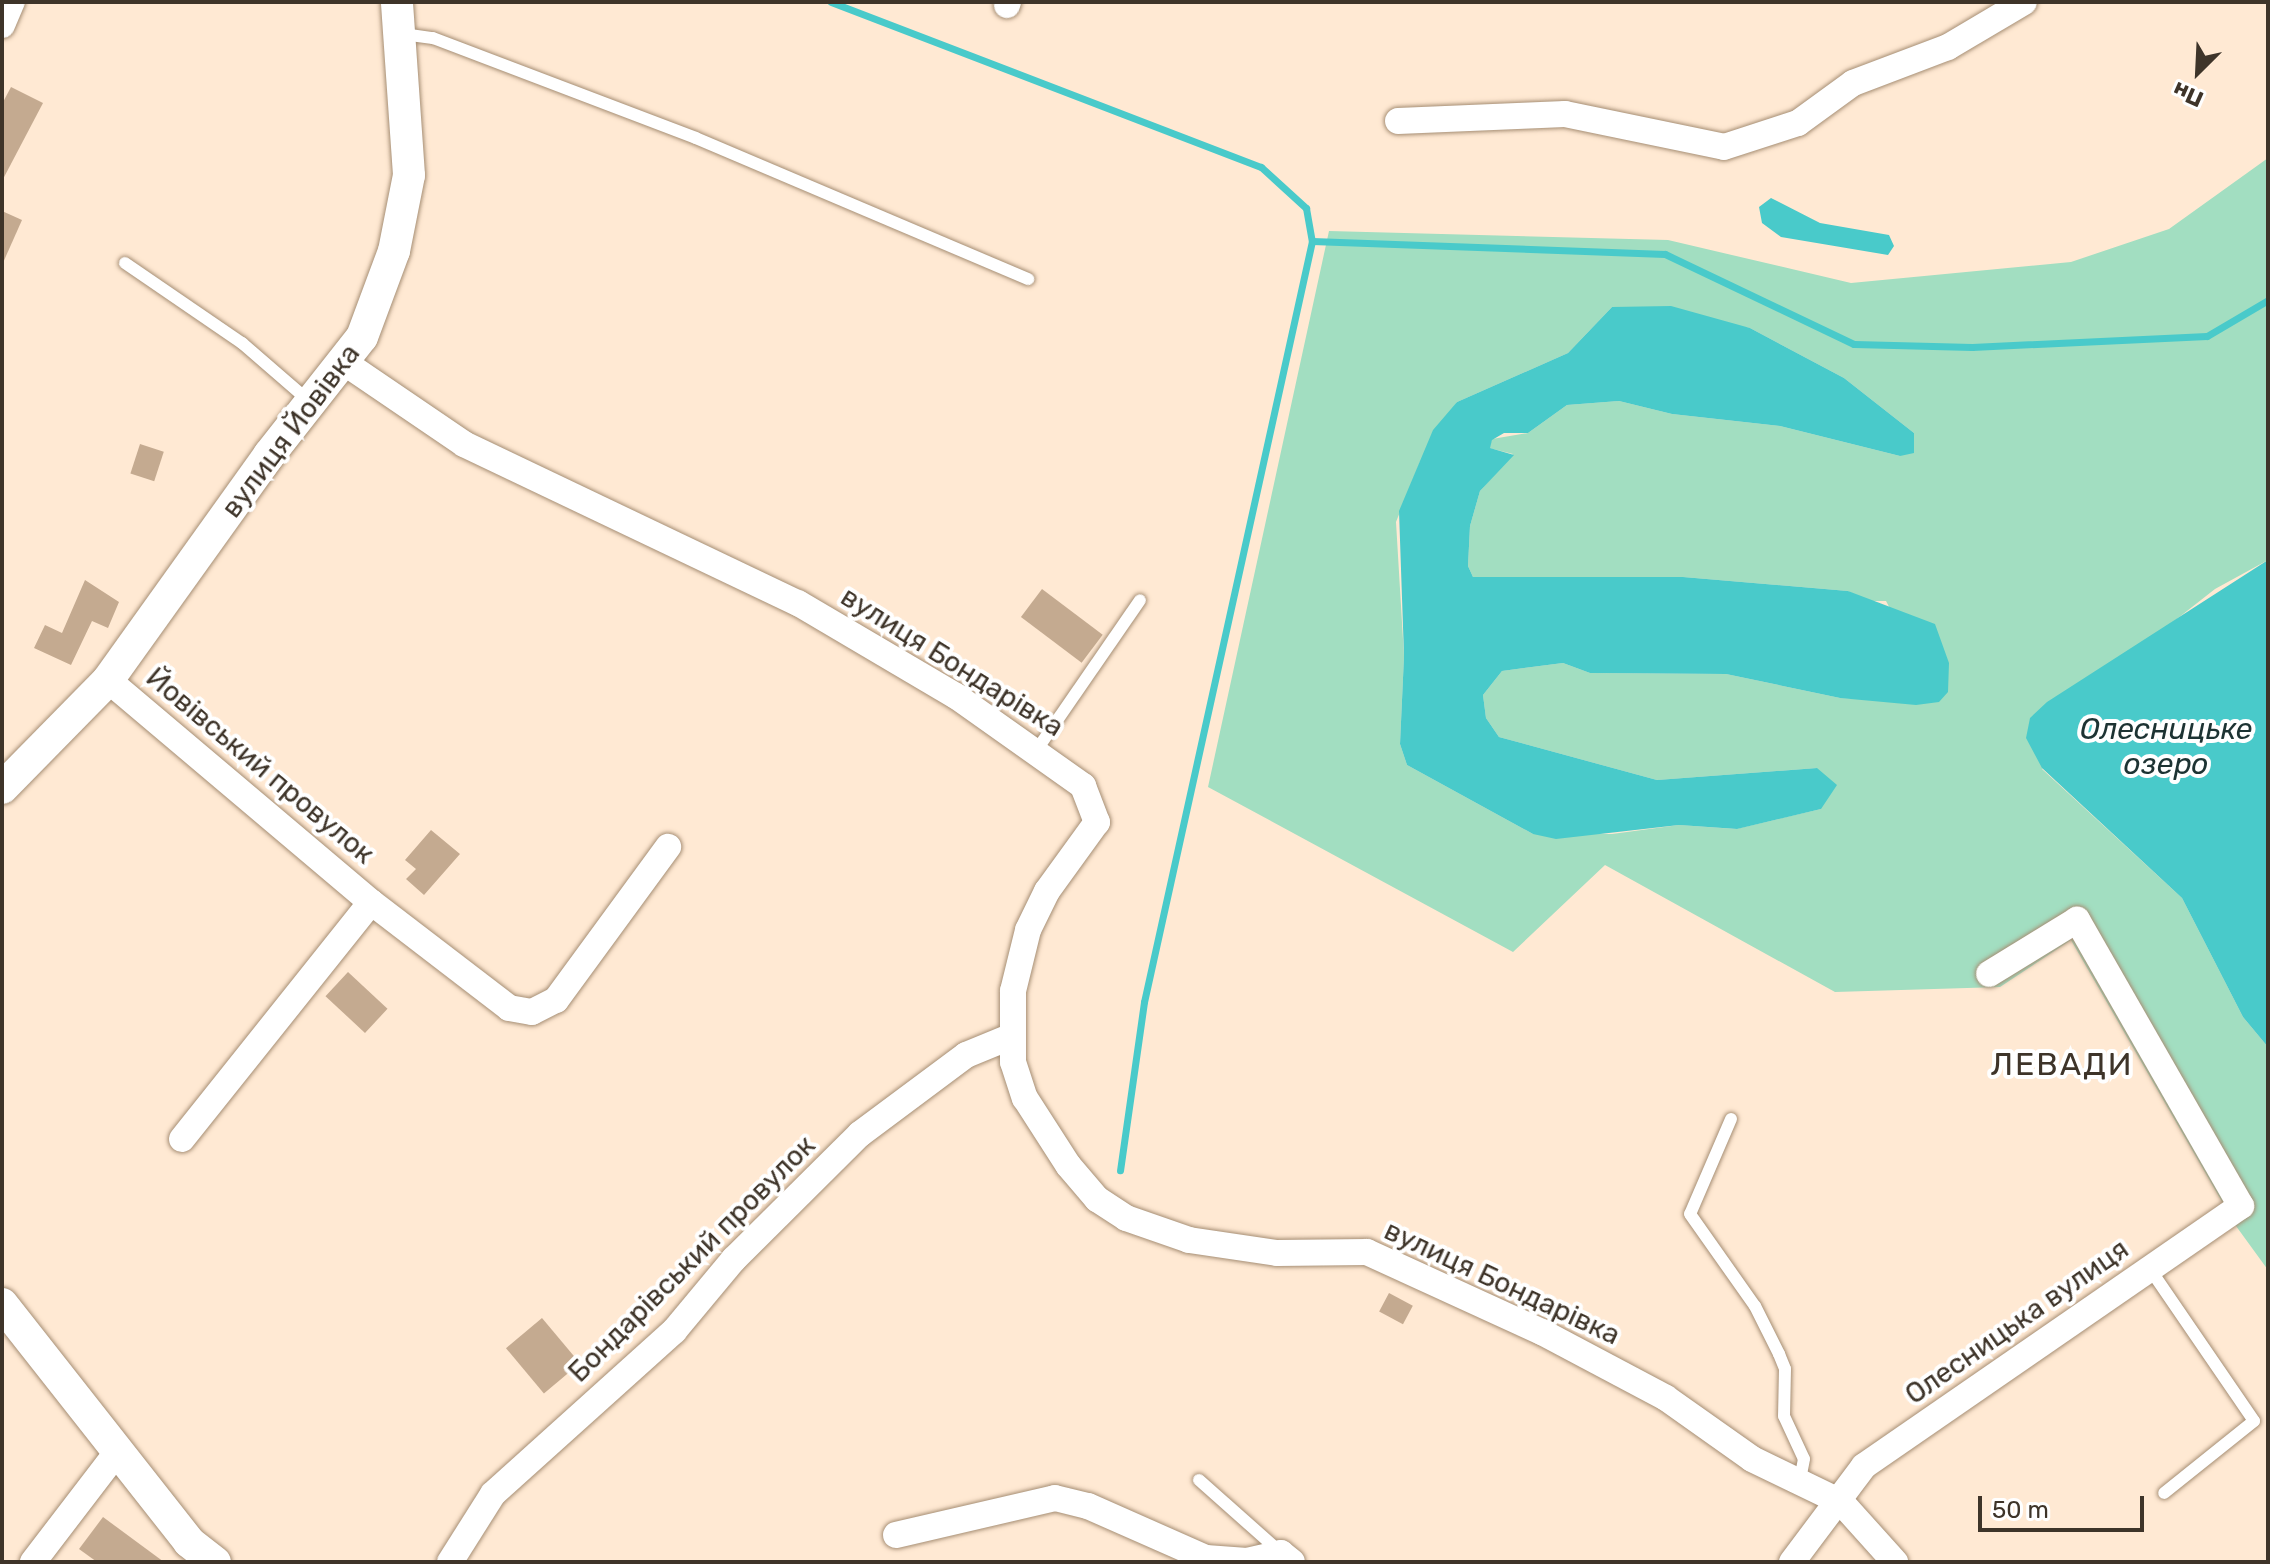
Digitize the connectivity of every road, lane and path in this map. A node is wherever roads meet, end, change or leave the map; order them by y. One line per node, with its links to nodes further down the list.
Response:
1 (12, 2): 4 (street)
2 (2008, 7): 5 (street)
3 (398, 18): 7 (lane); 8 (street, вулиця Йовівка)
4 (2, 25)
5 (1398, 121)
6 (125, 263): 9 (lane)
7 (1028, 279)
8 (345, 363): 9 (street, вулиця Йовівка); 12 (street, вулиця Бондарівка)
9 (311, 404): 11 (street, вулиця Йовівка)
10 (1140, 600): 12 (lane)
11 (108, 680): 13 (street, вулиця Йовівка); 15 (street, Йовівський провулок)
12 (1036, 751): 17 (street, вулиця Бондарівка)
13 (2, 788)
14 (668, 847): 15 (street, Йовівський провулок)
15 (371, 902): 19 (street, Йовівський провулок)
16 (1989, 974): 20 (street, Олесницька вулиця)
17 (1012, 1036): 24 (street, вулиця Бондарівка); 31 (street, Бондарівський провулок)
18 (1731, 1119): 24 (lane)
19 (182, 1139)
20 (2150, 1269): 25 (lane); 26 (street, Олесницька вулиця)
21 (2, 1304): 22 (street)
22 (118, 1451): 29 (street); 30 (street)
23 (1199, 1480): 28 (lane)
24 (1799, 1484): 26 (street, вулиця Бондарівка)
25 (2164, 1493)
26 (1841, 1502): 32 (street, Олесницька вулиця); 33 (street, вулиця Бондарівка)
27 (896, 1535): 28 (street)
28 (1286, 1558)
29 (33, 1562)
30 (215, 1562)
31 (450, 1562)
32 (1792, 1562)
33 (1895, 1562)

